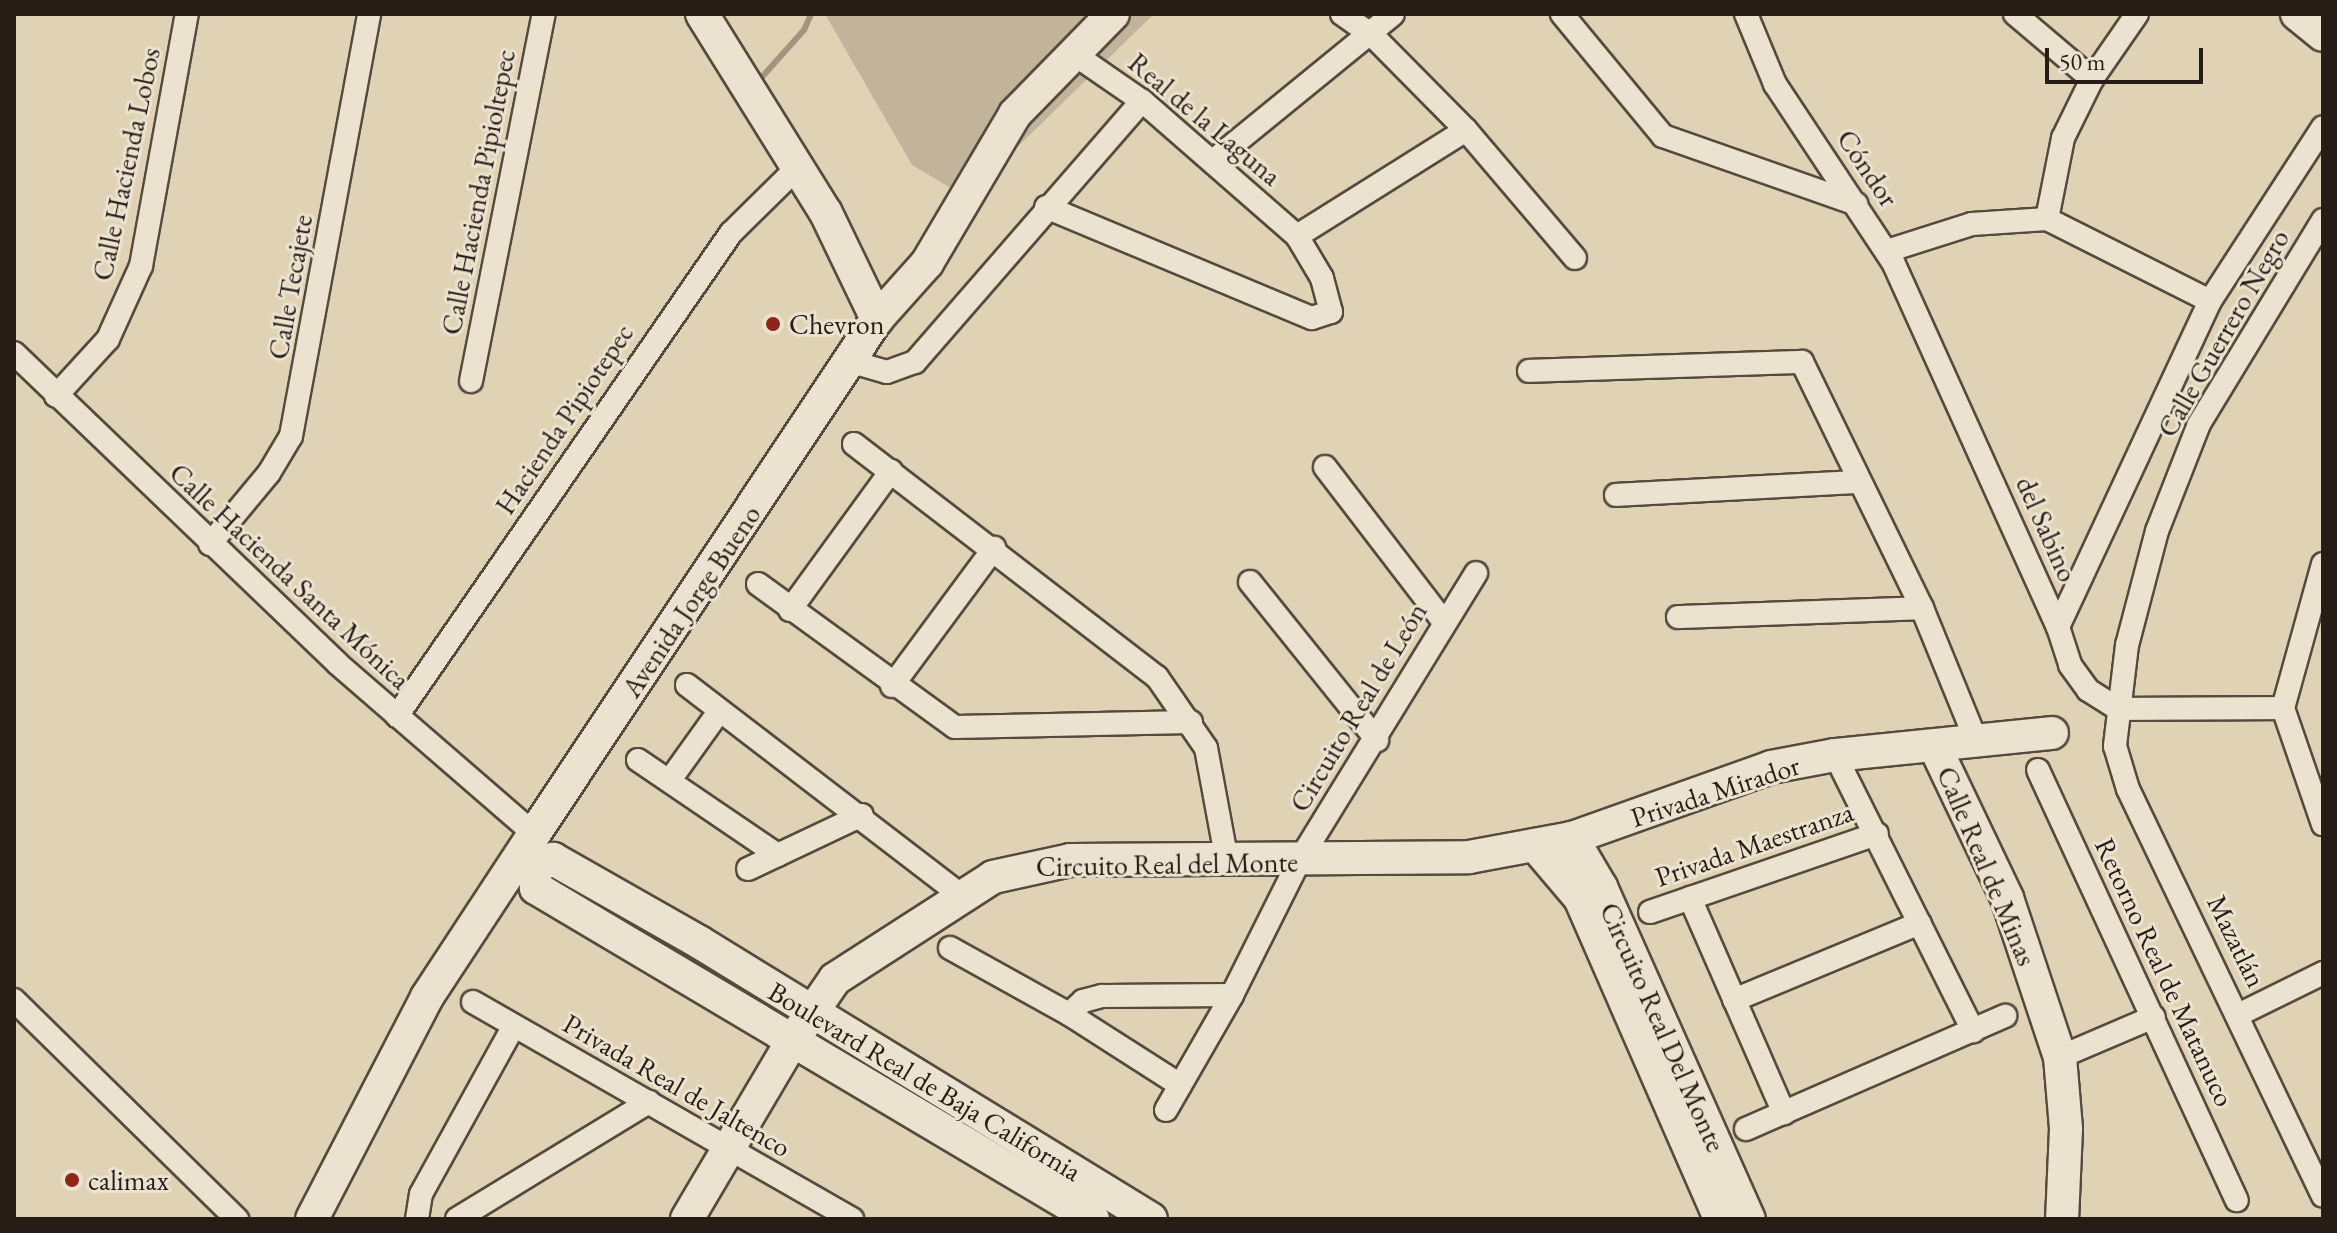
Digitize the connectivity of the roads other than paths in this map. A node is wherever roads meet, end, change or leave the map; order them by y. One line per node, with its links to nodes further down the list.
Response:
1 (187, 14): 36 (street, Calle Hacienda Lobos)
2 (369, 14): 42 (street, Calle Tecajete)
3 (544, 14): 35 (street, Calle Hacienda Pipioltepec)
4 (702, 14): 21 (street)
5 (1113, 14): 15 (street, Avenida Jorge Bueno)
6 (1342, 14): 13 (street)
7 (1393, 14): 13 (street)
8 (1562, 14): 22 (street)
9 (1746, 14): 22 (street, Cóndor)
10 (2015, 14): 16 (street)
11 (2137, 14): 16 (street)
12 (2297, 14): 14 (street)
13 (1372, 35): 19 (street); 20 (street)
14 (2323, 35)
15 (1071, 52): 17 (street, Real de la Laguna); 30 (street, Avenida Jorge Bueno)
16 (2092, 79): 24 (street)
17 (1142, 101): 20 (street, Real de la Laguna); 23 (street)
18 (2323, 127): 29 (street)
19 (1466, 130): 26 (street); 28 (street)
20 (1213, 161): 26 (street, Real de la Laguna)
21 (796, 169): 30 (street); 58 (street, Hacienda Pipiotepec)
22 (1856, 204): 27 (street, Cóndor)
23 (1046, 207): 26 (street, Real de la Laguna); 33 (street)
24 (2047, 219): 27 (street); 29 (street)
25 (2323, 220): 56 (street, Calle Guerrero Negro)
26 (1297, 236)
27 (1887, 251): 32 (street, Cóndor)
28 (1575, 258)
29 (2210, 301): 52 (street)
30 (877, 319): 33 (street, Avenida Jorge Bueno)
31 (14, 353): 36 (street, Calle Hacienda Santa Mónica)
32 (1938, 358): 52 (street, del Sabino)
33 (852, 362): 70 (street, Avenida Jorge Bueno)
34 (1529, 371): 40 (street, Calle Real de Minas)
35 (471, 381)
36 (56, 396): 42 (street, Calle Hacienda Santa Mónica)
37 (854, 444): 39 (street)
38 (1325, 467): 51 (street)
39 (891, 471): 43 (street); 49 (street)
40 (1859, 482): 41 (street); 48 (street, Calle Real de Minas)
41 (1616, 495)
42 (210, 544): 58 (street, Calle Hacienda Santa Mónica)
43 (994, 548): 54 (street); 59 (street)
44 (2323, 564): 55 (street)
45 (1476, 573): 51 (street, Circuito Real de León)
46 (1250, 582): 61 (street)
47 (758, 584): 49 (street)
48 (1922, 608): 50 (street); 62 (street, Calle Real de Minas)
49 (790, 610): 54 (street)
50 (1678, 617)
51 (1444, 622): 61 (street, Circuito Real de León)
52 (2058, 627): 56 (street, del Sabino)
53 (687, 685): 57 (street)
54 (892, 686): 59 (street)
55 (2283, 708): 56 (street); 69 (street)
56 (2118, 709): 92 (street, Mazatlán)
57 (718, 713): 67 (street); 68 (street)
58 (397, 716): 70 (street, Calle Hacienda Santa Mónica)
59 (1191, 722): 75 (street)
60 (2052, 733): 62 (street, Privada Mirador)
61 (1377, 740): 76 (street, Circuito Real de León)
62 (1978, 745): 63 (street, Privada Mirador)
63 (1936, 749): 64 (street, Privada Mirador); 98 (street, Calle Real de Minas)
64 (1835, 755): 71 (street, Privada Maestranza); 72 (street, Privada Mirador)
65 (638, 760): 67 (street)
66 (2038, 770): 94 (street, Retorno Real de Matanuco)
67 (670, 780): 74 (street)
68 (862, 815): 74 (street); 78 (street)
69 (2323, 824)
70 (534, 834): 110 (street, Avenida Jorge Bueno)
71 (1877, 834): 79 (street, Privada Maestranza); 81 (street, Privada Maestranza)
72 (1572, 838): 73 (street, Circuito Real del Monte); 116 (street, Circuito Real Del Monte)
73 (1535, 845): 76 (street, Circuito Real del Monte); 115 (street, Circuito Real Del Monte)
74 (778, 855): 77 (street)
75 (1227, 861): 76 (street, Circuito Real del Monte); 78 (street, Circuito Real del Monte)
76 (1299, 861): 86 (street, Circuito Real de León)
77 (748, 869)
78 (961, 895): 90 (street, Circuito Real del Monte)
79 (1690, 898): 80 (street, Privada Maestranza); 88 (street)
80 (1650, 912)
81 (1920, 923): 88 (street); 96 (street, Privada Maestranza)
82 (699, 942): 84 (street); 84 (street, Boulevard Real de Baja California); 90 (street, Boulevard Real de Baja California)
83 (950, 948): 91 (street)
84 (683, 972): 97 (street, Boulevard Real de Baja California)
85 (2323, 973): 92 (street)
86 (1232, 995): 91 (street); 99 (street, Circuito Real de León)
87 (14, 1000): 109 (street)
88 (1734, 1000): 102 (street)
89 (473, 1002): 95 (street, Privada Real de Jaltenco)
90 (810, 1011): 97 (street, Circuito Real del Monte); 114 (street, Boulevard Real de Baja California)
91 (1069, 1014): 99 (street)
92 (2240, 1014): 105 (street, Mazatlán)
93 (2005, 1016): 96 (street)
94 (2154, 1017): 98 (street); 106 (street, Retorno Real de Matanuco)
95 (513, 1027): 100 (street, Privada Real de Jaltenco); 111 (street)
96 (1973, 1031): 102 (street)
97 (793, 1040): 104 (street, Circuito Real del Monte); 113 (street, Boulevard Real de Baja California)
98 (2060, 1057): 117 (street, Calle Real de Minas)
99 (1180, 1085): 101 (street, Circuito Real de León)
100 (649, 1102): 104 (street, Privada Real de Jaltenco); 112 (street)
101 (1166, 1110)
102 (1784, 1113): 103 (street)
103 (1746, 1129)
104 (729, 1148): 107 (street, Circuito Real del Monte); 108 (street, Privada Real de Jaltenco)
105 (2323, 1196)
106 (2237, 1200)
107 (689, 1218)
108 (849, 1218)
109 (237, 1219)
110 (312, 1219)
111 (417, 1219)
112 (457, 1219)
113 (1093, 1219)
114 (1151, 1219)
115 (1720, 1219)
116 (1749, 1219)
117 (2062, 1219)

